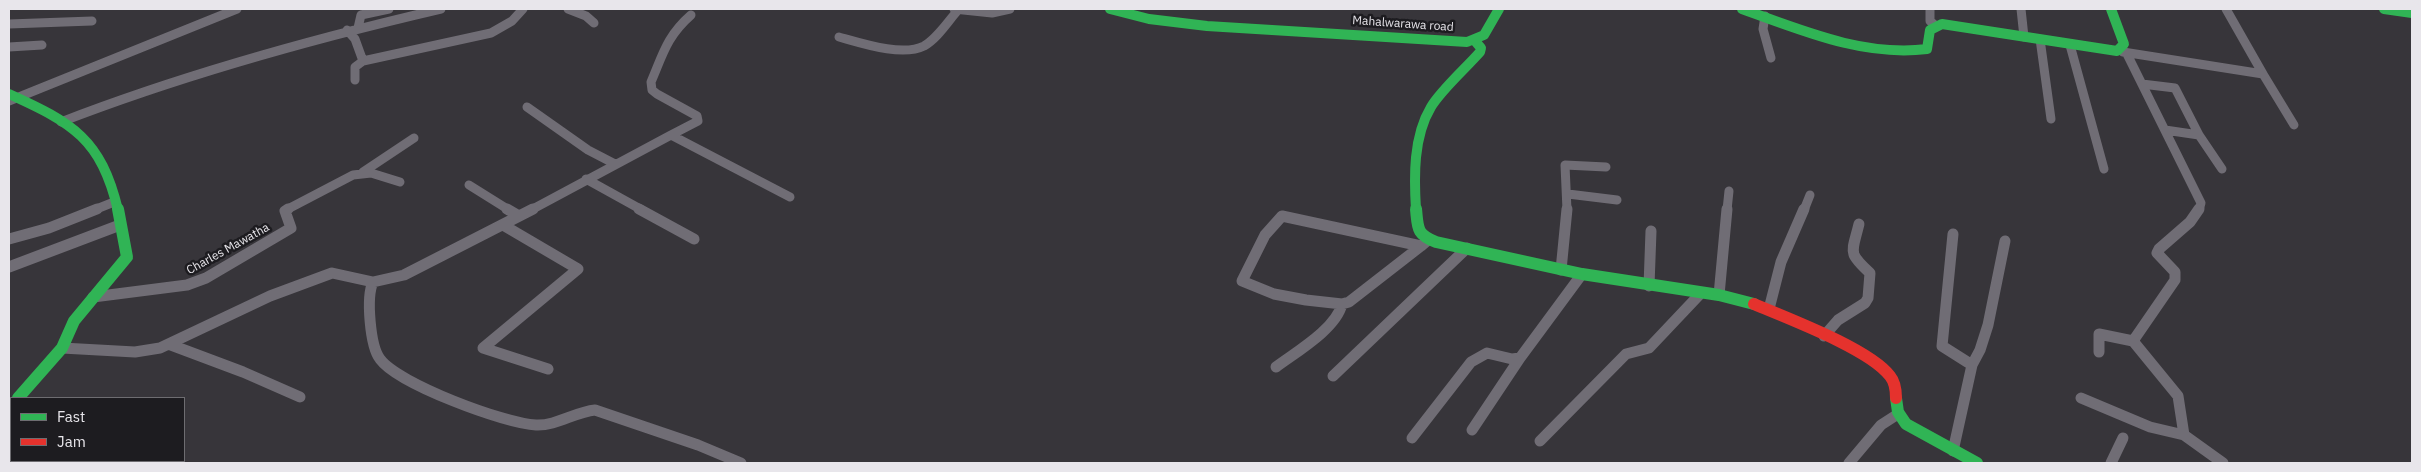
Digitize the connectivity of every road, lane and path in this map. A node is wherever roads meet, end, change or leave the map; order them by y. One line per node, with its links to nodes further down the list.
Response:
1 (237, 9): 39 (street)
2 (389, 9): 24 (street)
3 (441, 9): 24 (street)
4 (523, 9): 35 (street)
5 (568, 9): 21 (street)
6 (953, 9): 7 (street)
7 (959, 9): 8 (street); 27 (street)
8 (1010, 9)
9 (1110, 9): 29 (street, Mahalwarawa road)
10 (1499, 9): 29 (street)
11 (1742, 9): 19 (street)
12 (1930, 9): 23 (street)
13 (2021, 9): 26 (street)
14 (2111, 9): 33 (street)
15 (2226, 9): 36 (street)
16 (2384, 9): 17 (street)
17 (2412, 13)
18 (691, 15): 46 (street)
19 (1765, 16): 23 (street); 34 (street)
20 (92, 21): 22 (street)
21 (594, 23)
22 (9, 24)
23 (1936, 26): 26 (street)
24 (358, 28): 25 (street)
25 (347, 30): 35 (street); 42 (street)
26 (2024, 36): 28 (street)
27 (839, 37)
28 (2040, 39): 31 (street); 41 (street)
29 (1475, 41): 71 (street)
30 (42, 45): 32 (street)
31 (2070, 45): 33 (street); 51 (street)
32 (9, 47)
33 (2123, 52): 36 (street); 38 (street)
34 (1771, 58)
35 (363, 62): 37 (street)
36 (2263, 74): 43 (street)
37 (355, 80)
38 (2142, 84): 44 (street); 45 (street)
39 (11, 97): 42 (street)
40 (527, 107): 48 (street)
41 (2052, 120)
42 (61, 122): 61 (street)
43 (2294, 125)
44 (2165, 130): 45 (street); 84 (street)
45 (2199, 135): 50 (street)
46 (670, 136): 48 (street); 59 (street)
47 (414, 138): 52 (street)
48 (615, 164): 53 (street)
49 (1606, 167): 57 (street)
50 (2222, 168)
51 (2104, 169)
52 (364, 172): 54 (street); 80 (street, Charles Mawatha)
53 (586, 179): 62 (street); 69 (street)
54 (400, 182)
55 (469, 185): 62 (street)
56 (1729, 191): 79 (street)
57 (1568, 194): 60 (street); 74 (street)
58 (1810, 194): 82 (street)
59 (790, 197)
60 (1616, 200)
61 (114, 202): 64 (street); 68 (street)
62 (519, 216): 65 (street)
63 (1859, 224): 83 (street)
64 (120, 225): 73 (street); 80 (street)
65 (503, 225): 76 (street); 91 (street)
66 (1651, 232): 77 (street)
67 (1953, 234): 89 (street)
68 (9, 239)
69 (694, 239)
70 (2005, 242): 89 (street)
71 (1425, 243): 72 (street); 81 (street); 81 (street)
72 (1467, 248): 74 (street); 92 (street)
73 (9, 267)
74 (1561, 270): 75 (street)
75 (1582, 274): 77 (street); 88 (street)
76 (373, 282): 85 (street); 103 (street)
77 (1649, 286): 78 (street)
78 (1701, 293): 79 (street); 101 (street)
79 (1719, 295): 82 (street)
80 (93, 297): 86 (street)
81 (1342, 304): 90 (street)
82 (1769, 309): 83 (street)
83 (1824, 336): 96 (street)
84 (2133, 341): 87 (street); 98 (street)
85 (171, 345): 86 (street); 94 (street)
86 (62, 348): 93 (street)
87 (2099, 352)
88 (1520, 358): 97 (street); 99 (street)
89 (1972, 364): 102 (street)
90 (1276, 367)
91 (548, 369)
92 (1333, 376)
93 (19, 397)
94 (300, 397)
95 (2081, 398): 98 (street)
96 (1898, 414): 102 (street); 104 (street)
97 (1472, 430)
98 (2184, 435): 107 (street)
99 (1412, 438)
100 (2123, 438): 106 (street)
101 (1540, 441)
102 (1953, 451): 105 (street)
103 (740, 463)
104 (1849, 463)
105 (1977, 463)
106 (2111, 463)
107 (2223, 463)

